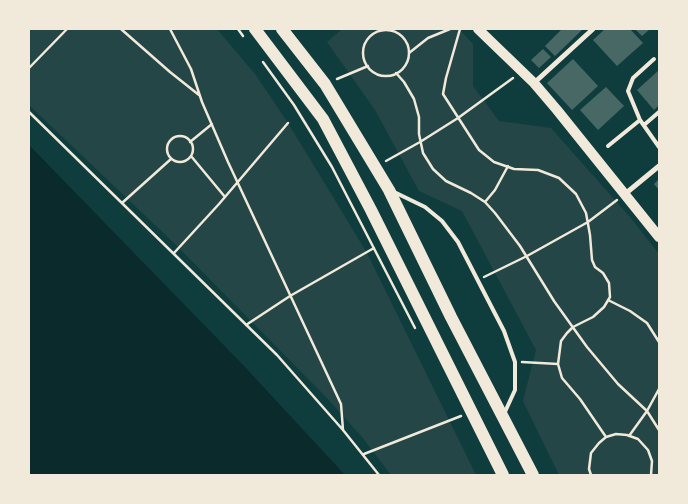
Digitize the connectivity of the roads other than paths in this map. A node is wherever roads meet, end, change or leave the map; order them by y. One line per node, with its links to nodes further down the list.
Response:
1 (255, 29): 17 (highway)
2 (282, 29): 13 (highway)
3 (478, 29): 6 (main road)
4 (593, 29): 6 (street)
5 (654, 59): 8 (lane)
6 (534, 84): 14 (main road)
7 (659, 112): 9 (lane)
8 (640, 120): 9 (lane); 10 (lane)
9 (644, 125): 11 (lane)
10 (608, 146)
11 (659, 147)
12 (659, 166): 14 (street)
13 (389, 190): 16 (highway); 16 (lane)
14 (625, 194): 15 (main road)
15 (659, 237)
16 (503, 416): 18 (highway)
17 (504, 475)
18 (533, 475)

